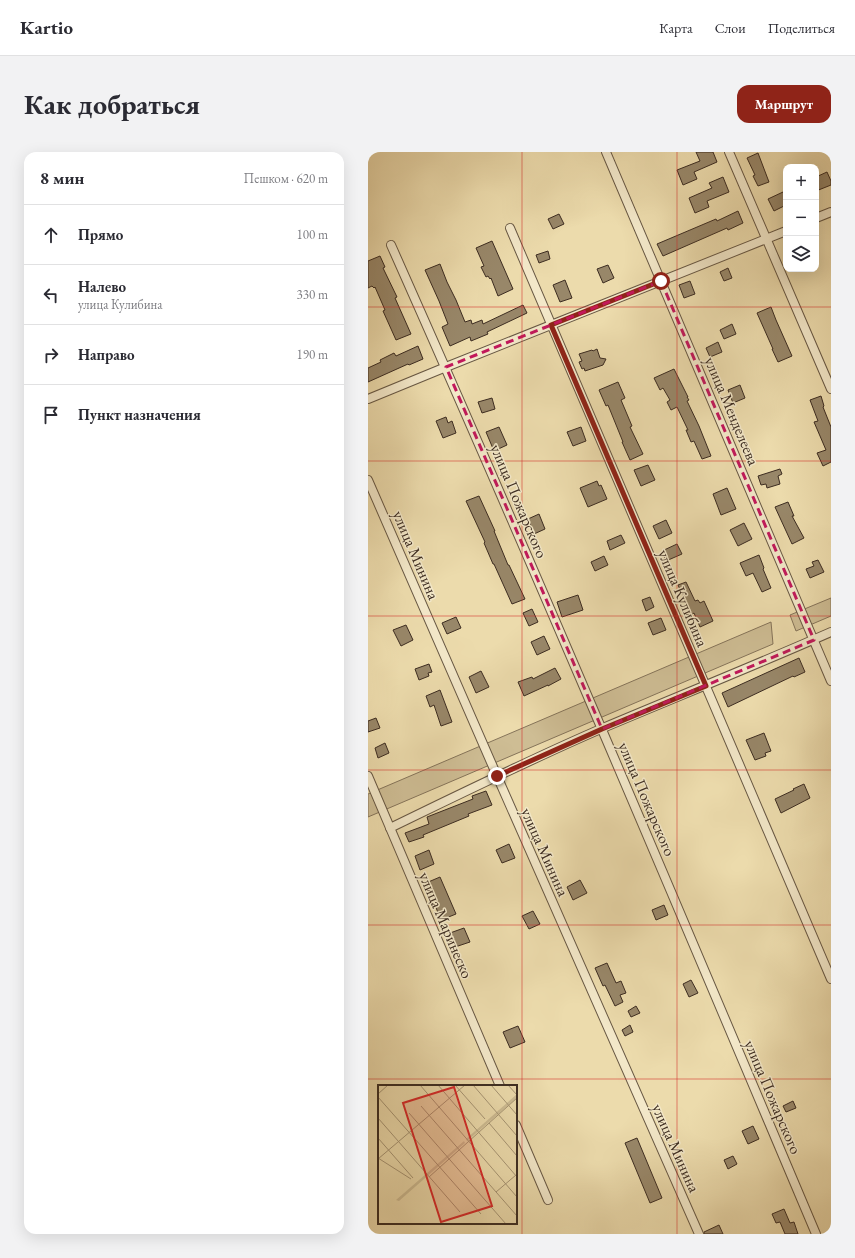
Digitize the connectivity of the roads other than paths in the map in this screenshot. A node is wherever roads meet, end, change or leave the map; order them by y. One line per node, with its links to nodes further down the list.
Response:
1 (606, 152): 9 (street, улица Менделеева)
2 (729, 152): 7 (street)
3 (831, 212): 4 (street)
4 (819, 217)
5 (510, 228): 10 (street, улица Кулибина)
6 (783, 232): 7 (street)
7 (766, 240): 9 (street); 12 (street)
8 (391, 244): 11 (street, улица Пожарского)
9 (661, 281): 10 (street); 16 (street, улица Менделеева)
10 (551, 325): 11 (street); 18 (street, улица Кулибина)
11 (446, 367): 13 (street); 19 (street, улица Пожарского)
12 (831, 389)
13 (368, 399)
14 (368, 480): 21 (street, улица Минина)
15 (831, 632): 16 (street)
16 (814, 640): 17 (street, улица Менделеева); 18 (street)
17 (831, 681)
18 (706, 686): 19 (street); 23 (street, улица Кулибина)
19 (602, 729): 21 (street); 28 (street, улица Пожарского)
20 (368, 776): 22 (street, улица Маринеско)
21 (497, 776): 22 (street); 27 (street, улица Минина)
22 (390, 828): 24 (street, улица Маринеско)
23 (831, 979)
24 (500, 1085)
25 (517, 1127): 26 (street)
26 (548, 1200)
27 (699, 1234)
28 (816, 1234)

